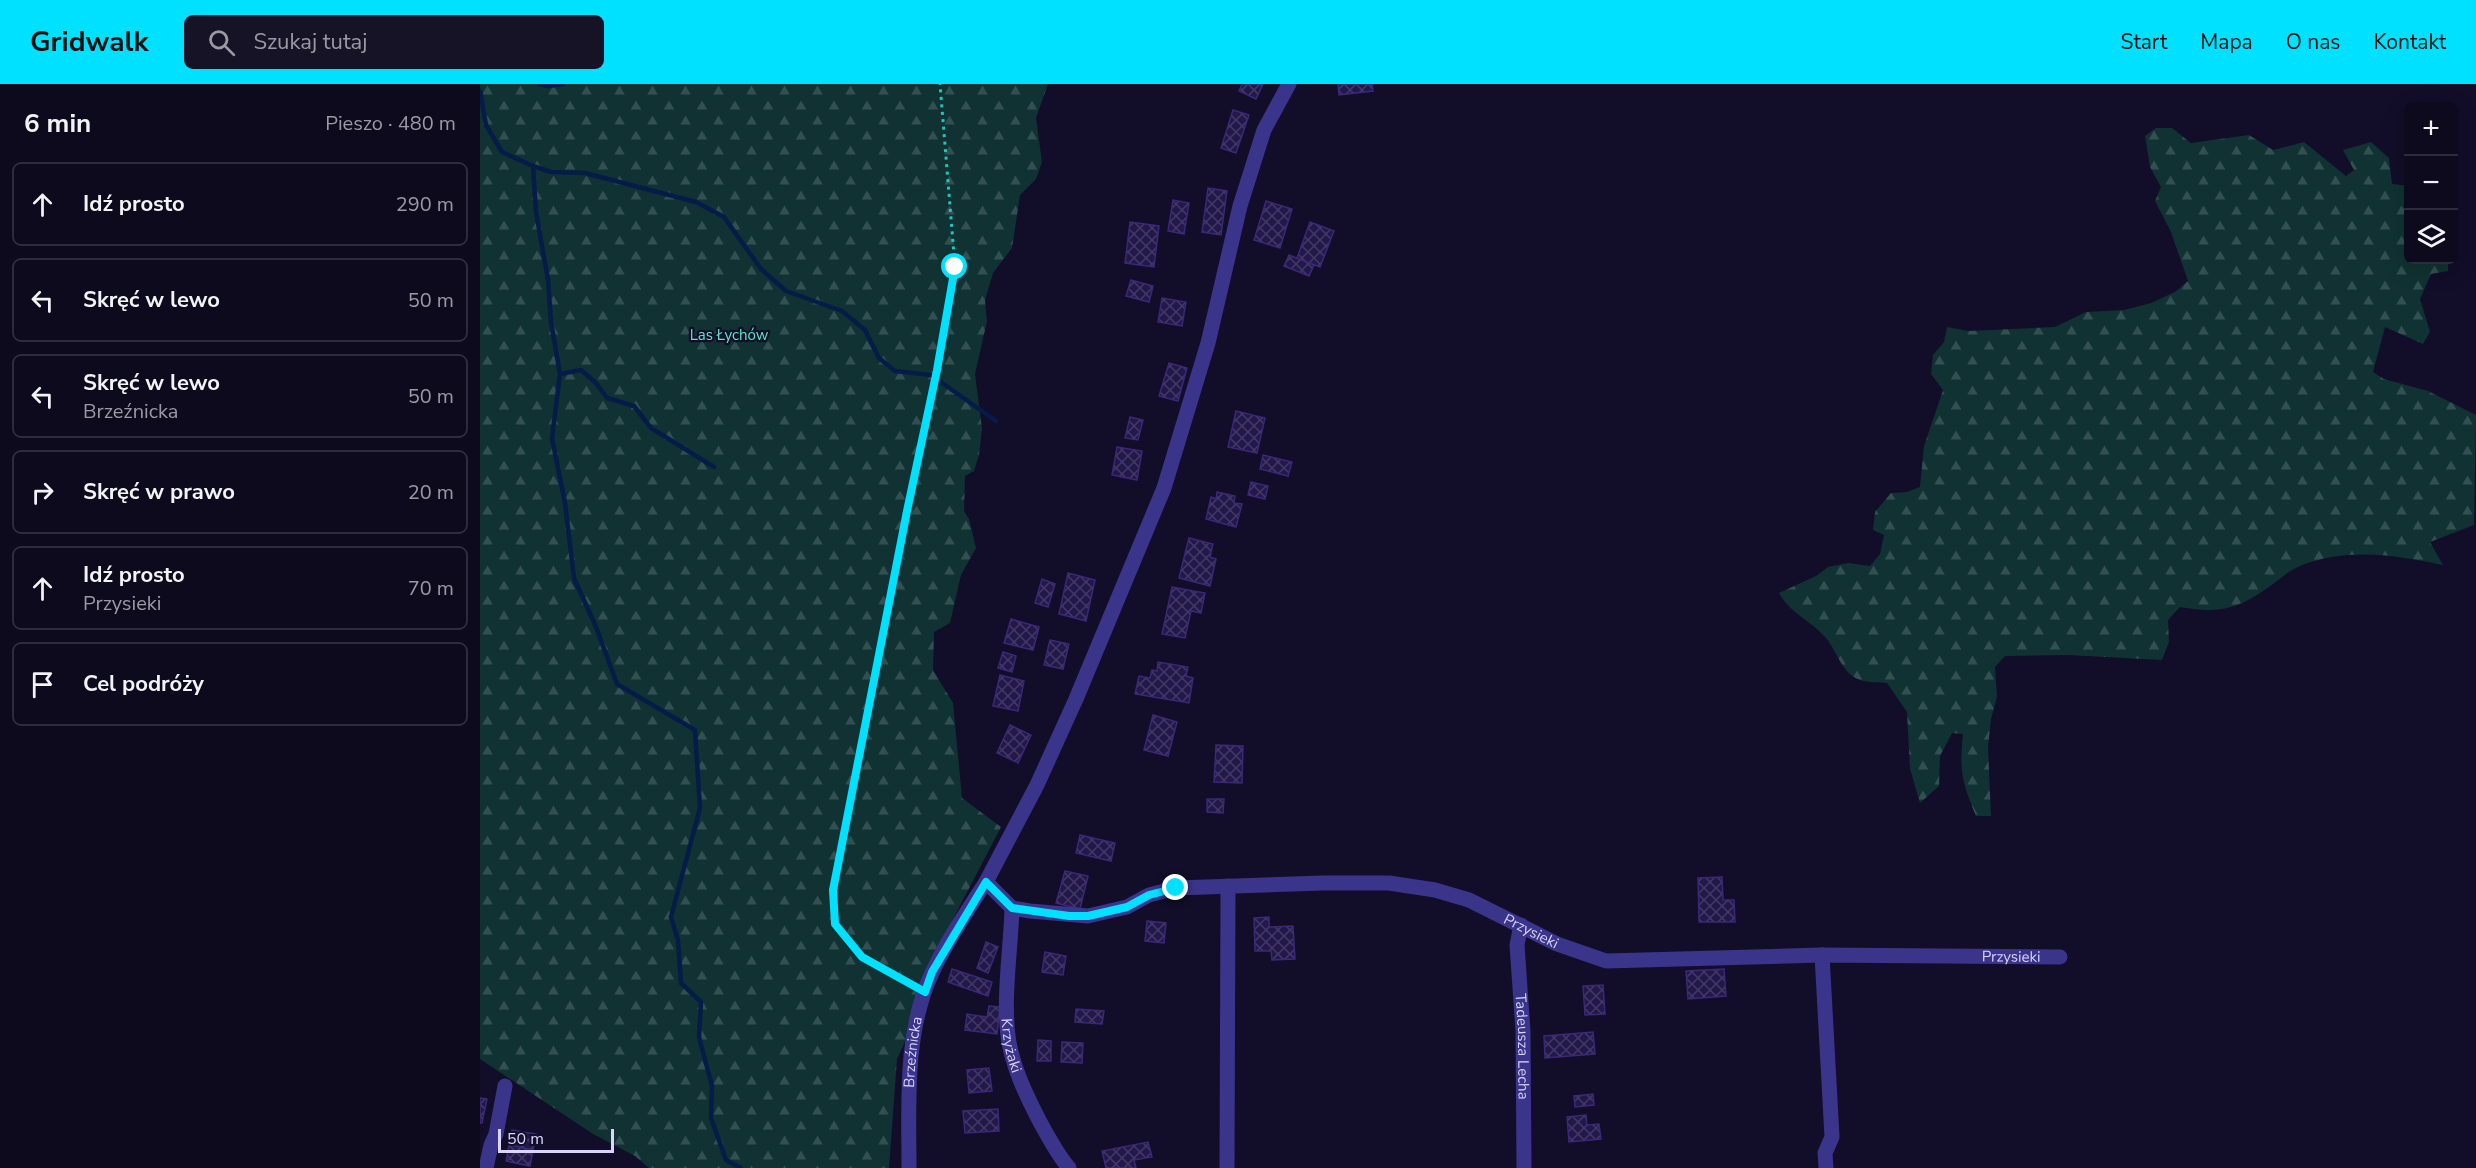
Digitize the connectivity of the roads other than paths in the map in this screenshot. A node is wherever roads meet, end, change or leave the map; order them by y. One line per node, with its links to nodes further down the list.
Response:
1 (1289, 84): 2 (street, Brzeźnicka)
2 (986, 882): 4 (street); 10 (street, Brzeźnicka)
3 (1228, 886): 4 (street, Przysieki); 5 (street, Przysieki); 12 (street)
4 (1012, 908): 11 (street, Krzyżaki)
5 (1521, 925): 6 (street, Przysieki); 13 (street, Tadeusza Lecha)
6 (1822, 954): 7 (street, Przysieki); 14 (street)
7 (2060, 957)
8 (505, 1086): 9 (street)
9 (486, 1168)
10 (909, 1168)
11 (1070, 1168)
12 (1227, 1168)
13 (1524, 1168)
14 (1826, 1168)

